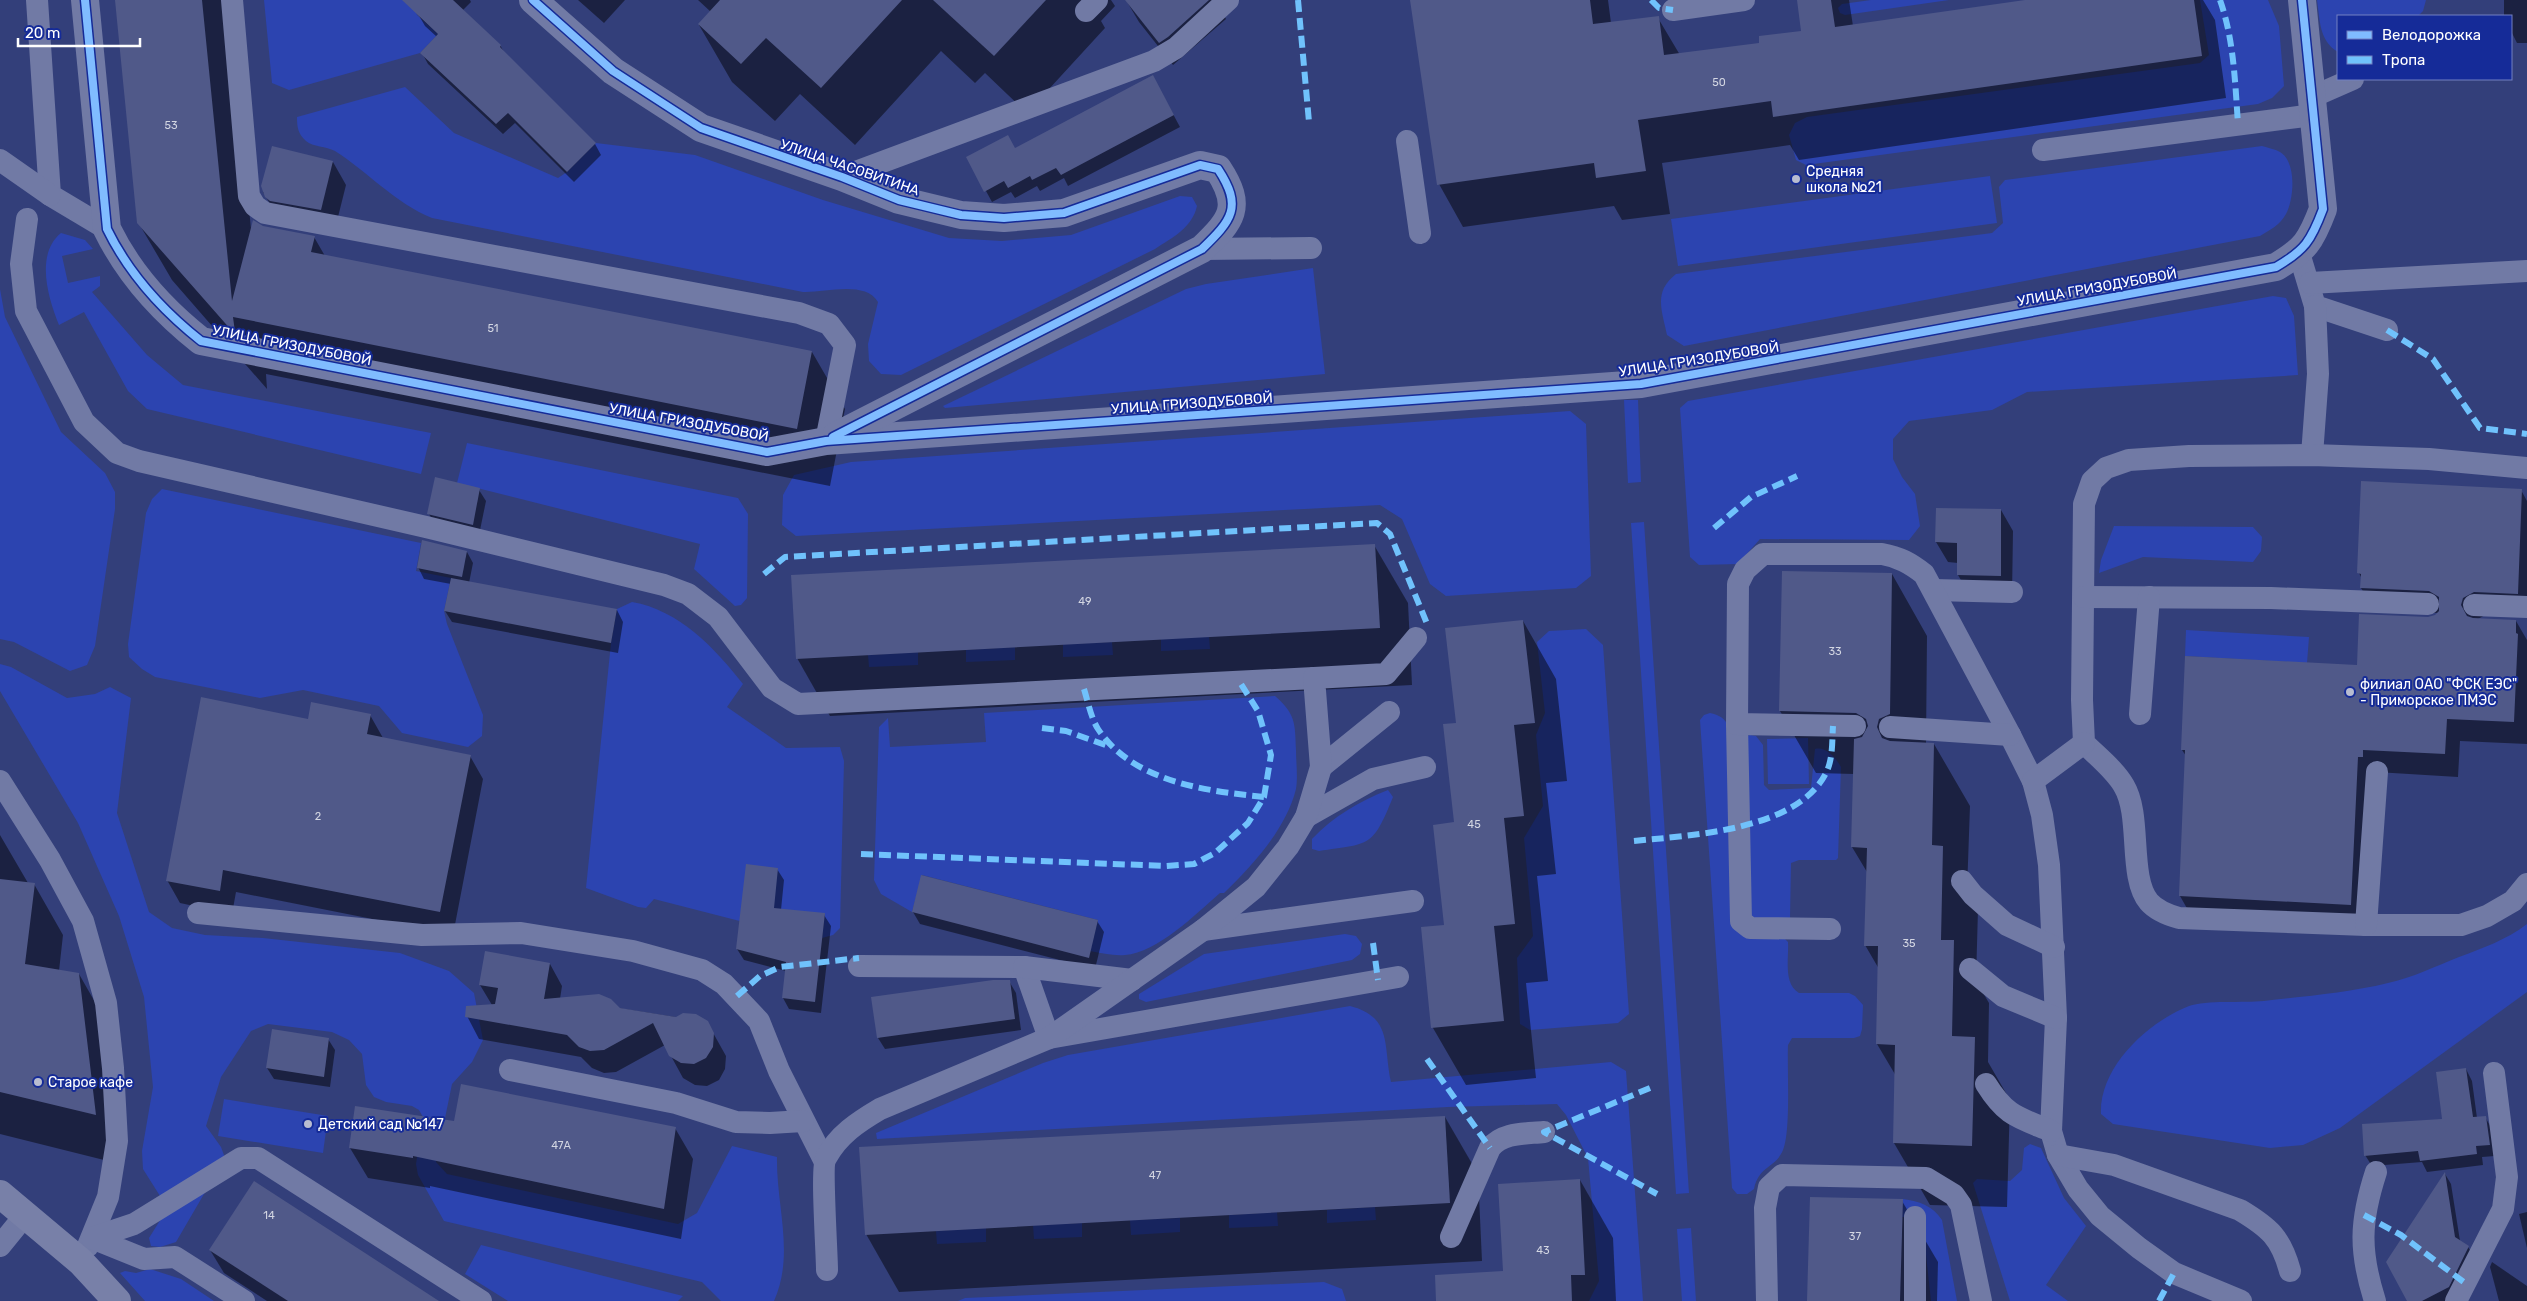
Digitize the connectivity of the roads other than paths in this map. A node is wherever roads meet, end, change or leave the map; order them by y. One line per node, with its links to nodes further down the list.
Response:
1 (37, 0): 15 (lane)
2 (85, 0): 17 (street, УЛИЦА ГРИЗОДУБОВОЙ)
3 (232, 0): 26 (lane)
4 (533, 0): 14 (street, УЛИЦА ЧАСОВИТИНА)
5 (1228, 0): 14 (lane)
6 (1744, 0): 8 (lane)
7 (2302, 0): 10 (street, УЛИЦА ГРИЗОДУБОВОЙ)
8 (1673, 10)
9 (2352, 80): 10 (lane)
10 (2313, 106): 12 (lane); 21 (street, УЛИЦА ГРИЗОДУБОВОЙ)
11 (1407, 142): 18 (lane)
12 (2043, 150)
13 (0, 160): 15 (lane)
14 (842, 177): 20 (street, УЛИЦА ЧАСОВИТИНА)
15 (50, 195): 17 (lane)
16 (27, 219): 37 (lane)
17 (107, 229): 26 (street, УЛИЦА ГРИЗОДУБОВОЙ)
18 (1420, 233)
19 (1311, 248): 20 (lane)
20 (1202, 249): 26 (street, УЛИЦА ЧАСОВИТИНА)
21 (2300, 253): 23 (lane); 26 (street, УЛИЦА ГРИЗОДУБОВОЙ)
22 (2527, 271): 23 (lane)
23 (2310, 283): 24 (lane)
24 (2315, 306): 25 (lane); 27 (lane)
25 (2387, 330)
26 (826, 441)
27 (2312, 455): 28 (lane); 31 (lane)
28 (2527, 468)
29 (1934, 590): 30 (lane); 40 (lane); 43 (lane)
30 (2012, 592)
31 (2084, 597): 32 (lane); 44 (lane)
32 (2149, 597): 33 (lane); 39 (lane)
33 (2428, 604)
34 (2474, 605): 35 (lane)
35 (2527, 607)
36 (1416, 638): 37 (lane)
37 (1314, 678): 45 (lane)
38 (1389, 712): 45 (lane)
39 (2140, 714)
40 (1737, 724): 41 (lane); 56 (lane)
41 (1855, 726)
42 (1890, 726): 43 (lane)
43 (2010, 735): 49 (lane)
44 (2084, 744): 49 (lane); 55 (lane)
45 (1321, 767): 50 (lane)
46 (1425, 767): 50 (lane)
47 (2377, 772): 55 (lane)
48 (0, 781): 80 (lane)
49 (2033, 781): 58 (lane)
50 (1306, 817): 57 (lane)
51 (1962, 881): 58 (lane)
52 (2527, 884): 55 (lane)
53 (1413, 901): 57 (lane)
54 (198, 913): 69 (lane)
55 (2366, 925)
56 (1830, 929)
57 (1203, 930): 63 (lane)
58 (2054, 947): 64 (lane)
59 (859, 966): 60 (lane)
60 (1024, 967): 63 (lane); 65 (lane)
61 (1970, 969): 64 (lane)
62 (1398, 977): 65 (lane)
63 (1132, 980): 65 (lane)
64 (2056, 1018): 70 (lane)
65 (1049, 1038): 73 (lane)
66 (510, 1070): 69 (lane)
67 (2494, 1073): 91 (lane)
68 (1986, 1084): 70 (lane)
69 (804, 1121): 73 (lane)
70 (2050, 1131): 72 (lane)
71 (1544, 1132): 78 (lane)
72 (2058, 1155): 82 (lane); 89 (lane)
73 (824, 1160): 81 (lane)
74 (2376, 1172): 90 (lane)
75 (0, 1194): 76 (main road)
76 (26, 1214): 79 (lane); 80 (main road)
77 (1915, 1218): 87 (lane)
78 (1451, 1237)
79 (0, 1246)
80 (87, 1250): 83 (main road); 84 (lane); 85 (lane)
81 (827, 1270)
82 (2290, 1271)
83 (117, 1301)
84 (244, 1301)
85 (481, 1301)
86 (1767, 1301): 88 (lane)
87 (1914, 1301)
88 (1981, 1301)
89 (2242, 1301)
90 (2375, 1301)
91 (2456, 1301)

